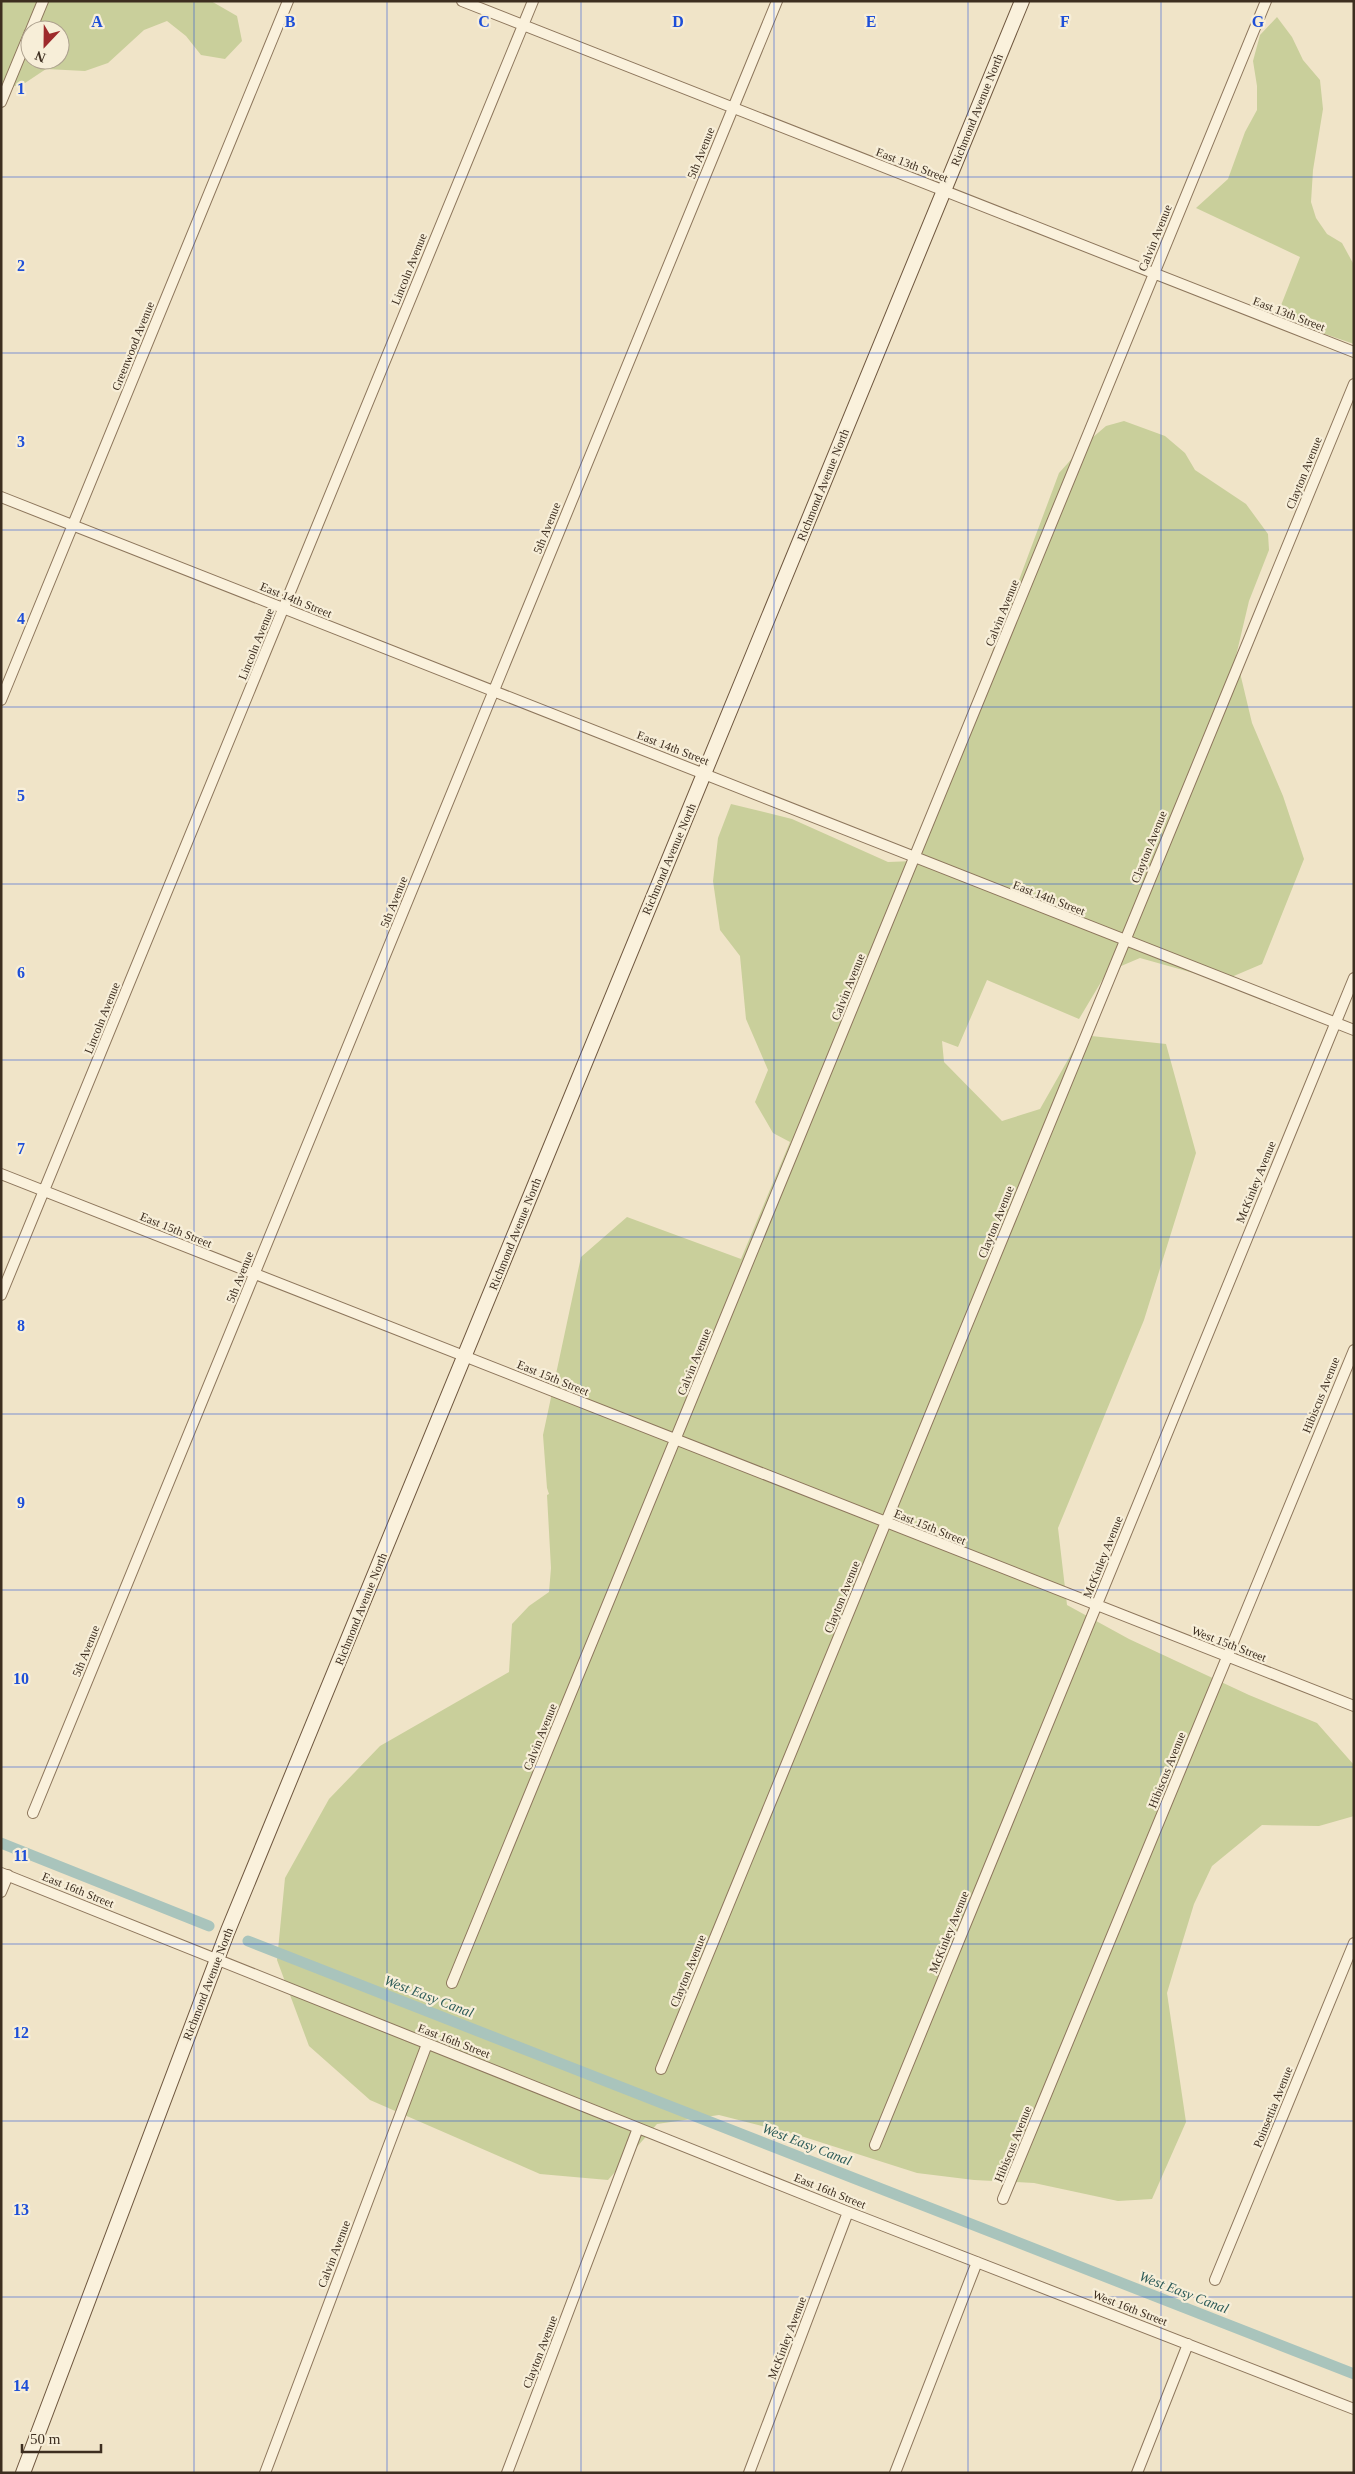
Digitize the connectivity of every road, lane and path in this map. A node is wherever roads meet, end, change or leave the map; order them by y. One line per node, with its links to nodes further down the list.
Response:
1 (43, 1): 8 (street)
2 (288, 1): 18 (street, Greenwood Avenue)
3 (462, 1): 9 (street, East 13th Street)
4 (533, 1): 9 (street, Lincoln Avenue)
5 (777, 1): 12 (street, 5th Avenue)
6 (1022, 1): 13 (street, Richmond Avenue North)
7 (1266, 1): 14 (street, Calvin Avenue)
8 (35, 20)
9 (523, 25): 12 (street, East 13th Street); 19 (street, Lincoln Avenue)
10 (20, 55): 11 (street)
11 (1, 102)
12 (733, 108): 13 (street, East 13th Street); 20 (street, 5th Avenue)
13 (944, 191): 14 (street, East 13th Street); 22 (street, Richmond Avenue North)
14 (1154, 274): 15 (street, East 13th Street); 23 (street, Calvin Avenue)
15 (1354, 352)
16 (1354, 384): 24 (street, Clayton Avenue)
17 (1, 497): 18 (street, East 14th Street)
18 (73, 525): 19 (street, East 14th Street); 21 (street, Greenwood Avenue)
19 (284, 609): 20 (street, East 14th Street); 29 (street, Lincoln Avenue)
20 (494, 692): 22 (street, East 14th Street); 30 (street, 5th Avenue)
21 (1, 700)
22 (705, 774): 23 (street, East 14th Street); 33 (street, Richmond Avenue North)
23 (914, 858): 24 (street, East 14th Street); 34 (street, Calvin Avenue)
24 (1124, 940): 26 (street, East 14th Street); 35 (street, Clayton Avenue)
25 (1354, 978): 26 (street, McKinley Avenue)
26 (1335, 1023): 27 (street, East 14th Street); 36 (street, McKinley Avenue)
27 (1354, 1030)
28 (1, 1174): 29 (street, East 15th Street)
29 (44, 1191): 30 (street, East 15th Street); 31 (street, Lincoln Avenue)
30 (254, 1274): 33 (street, East 15th Street); 39 (street, 5th Avenue)
31 (1, 1295)
32 (1354, 1350): 37 (street, Hibiscus Avenue)
33 (464, 1356): 34 (street, East 15th Street); 43 (street, Richmond Avenue North)
34 (675, 1440): 35 (street, East 15th Street); 44 (street, Calvin Avenue)
35 (886, 1523): 36 (street, East 15th Street); 46 (street, Clayton Avenue)
36 (1096, 1606): 37 (street, West 15th Street); 48 (street, McKinley Avenue)
37 (1227, 1657): 38 (street, West 15th Street); 49 (street, Hibiscus Avenue)
38 (1354, 1706)
39 (33, 1813)
40 (4, 1874): 41 (street); 43 (street, East 16th Street)
41 (1, 1892)
42 (1354, 1943): 53 (street, Poinsettia Avenue)
43 (217, 1959): 45 (street, East 16th Street); 56 (street, Richmond Avenue North)
44 (452, 1983)
45 (427, 2044): 47 (street, East 16th Street); 57 (street, Calvin Avenue)
46 (661, 2070)
47 (638, 2128): 50 (street, East 16th Street); 58 (street, Clayton Avenue)
48 (875, 2145)
49 (1003, 2199)
50 (848, 2212): 51 (street, East 16th Street); 59 (street, McKinley Avenue)
51 (898, 2231): 52 (street, West 16th Street)
52 (977, 2262): 54 (street, West 16th Street); 60 (street)
53 (1215, 2280)
54 (1188, 2344): 55 (street, West 16th Street); 61 (street)
55 (1354, 2409)
56 (23, 2473)
57 (265, 2473)
58 (507, 2473)
59 (749, 2473)
60 (895, 2473)
61 (1137, 2473)

